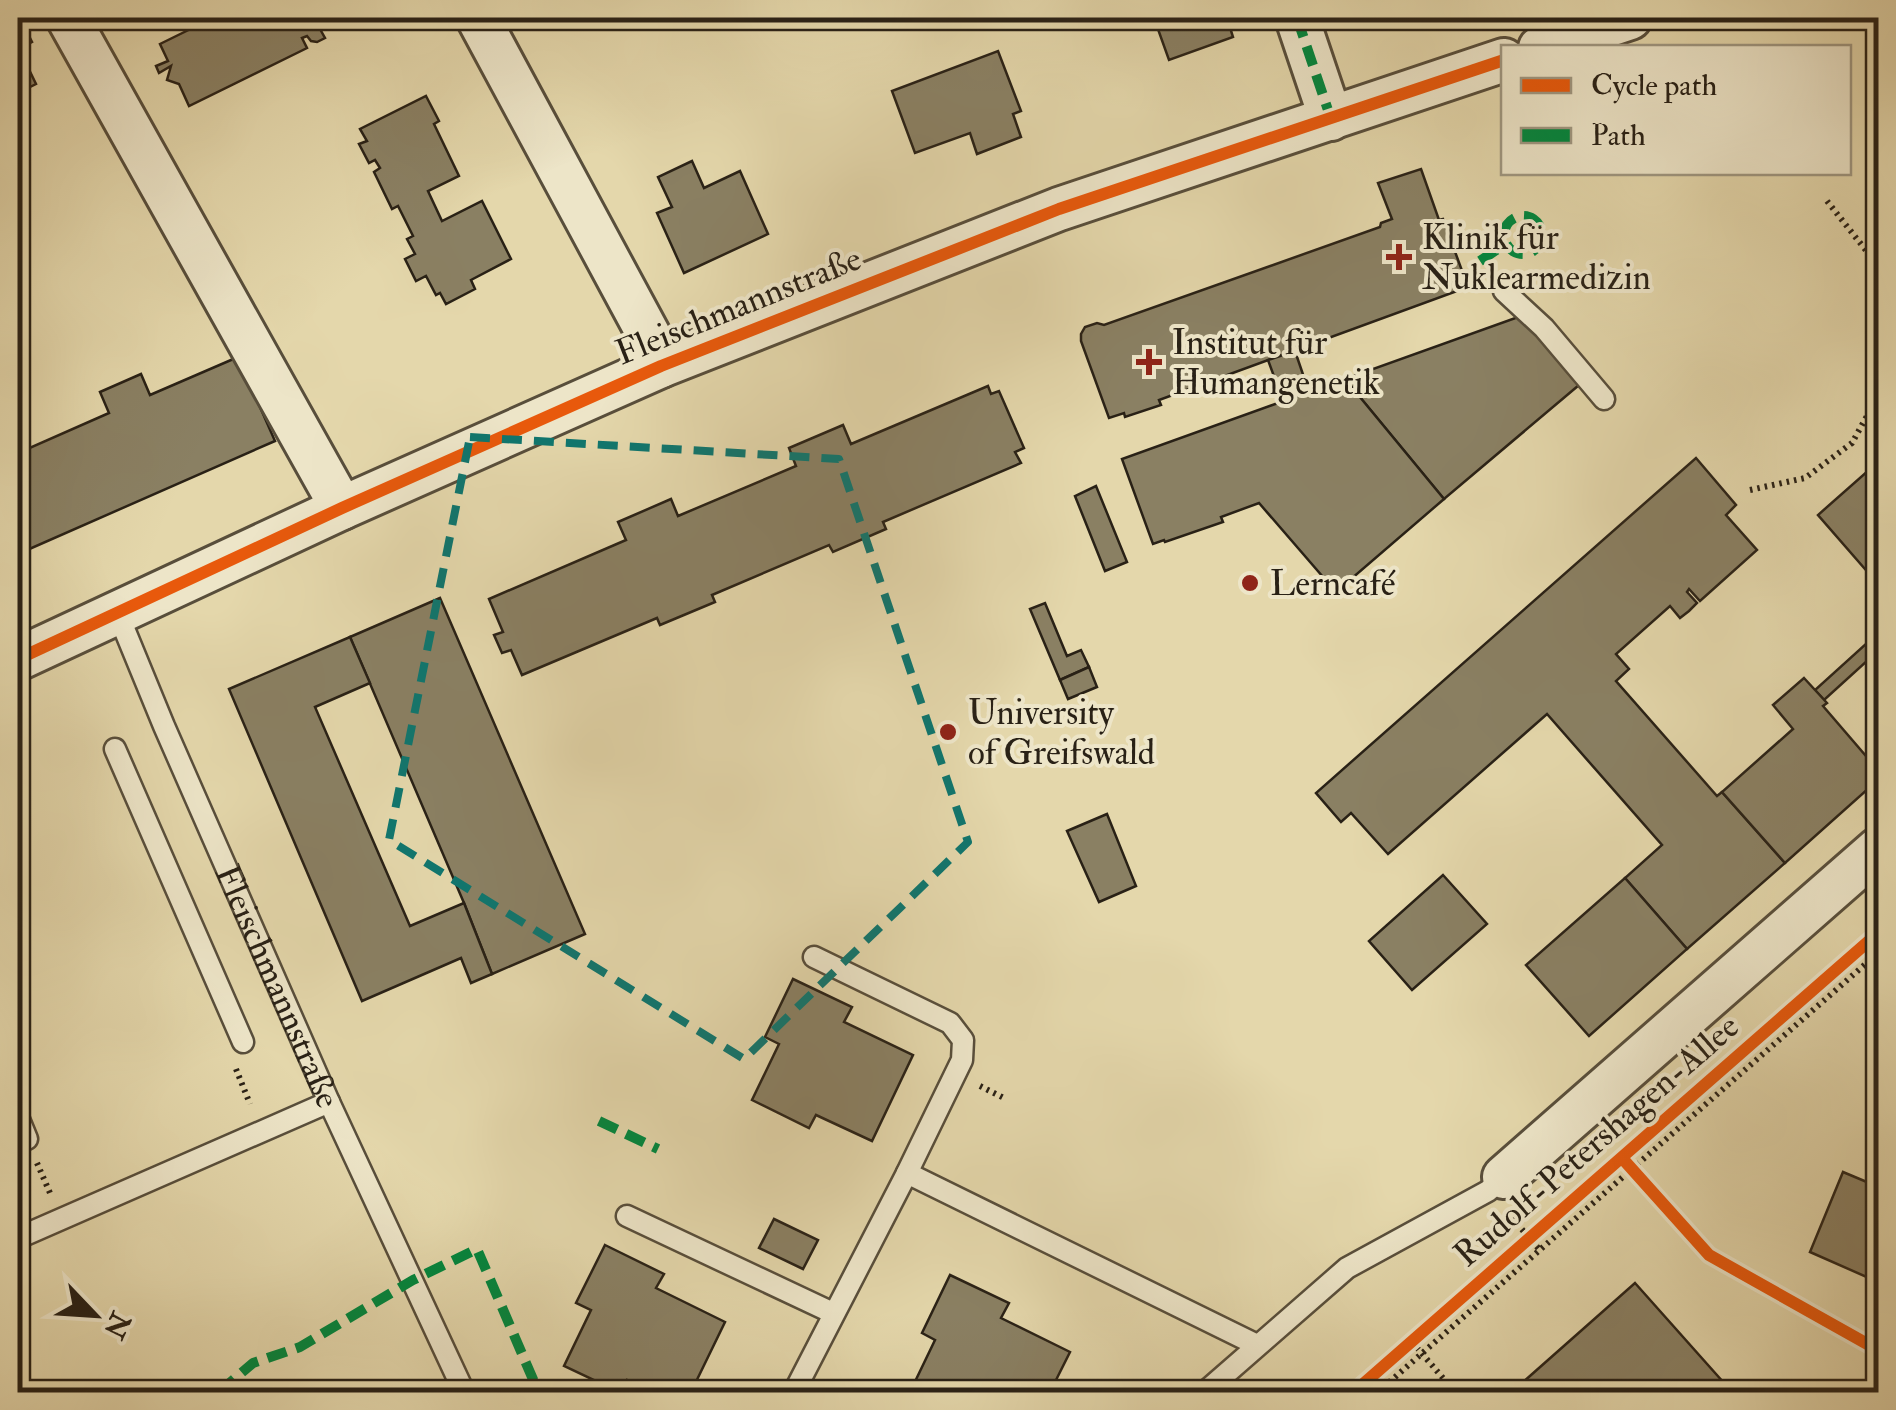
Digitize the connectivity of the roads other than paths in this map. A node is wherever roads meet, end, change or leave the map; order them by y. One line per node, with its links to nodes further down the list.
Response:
1 (68, 18): 11 (street)
2 (478, 18): 9 (street)
3 (1297, 18): 7 (street)
4 (1630, 18): 5 (street)
5 (1549, 45)
6 (1501, 61): 7 (street, Fleischmannstraße)
7 (1331, 119): 9 (street, Fleischmannstraße)
8 (1504, 291): 10 (lane)
9 (662, 366): 11 (street, Fleischmannstraße)
10 (1604, 399)
11 (342, 508): 12 (street, Fleischmannstraße)
12 (118, 614): 13 (street, Fleischmannstraße); 18 (lane, Fleischmannstraße)
13 (18, 659)
14 (115, 749): 17 (lane)
15 (1878, 848): 22 (street)
16 (814, 957): 21 (lane)
17 (244, 1042)
18 (329, 1102): 24 (lane, Fleischmannstraße); 27 (lane)
19 (18, 1117): 20 (lane)
20 (27, 1139)
21 (907, 1174): 25 (lane); 26 (lane)
22 (1504, 1177): 26 (lane)
23 (627, 1216): 25 (lane)
24 (18, 1238)
25 (834, 1313): 28 (lane)
26 (1257, 1346): 29 (lane)
27 (464, 1392)
28 (794, 1392)
29 (1205, 1392)

